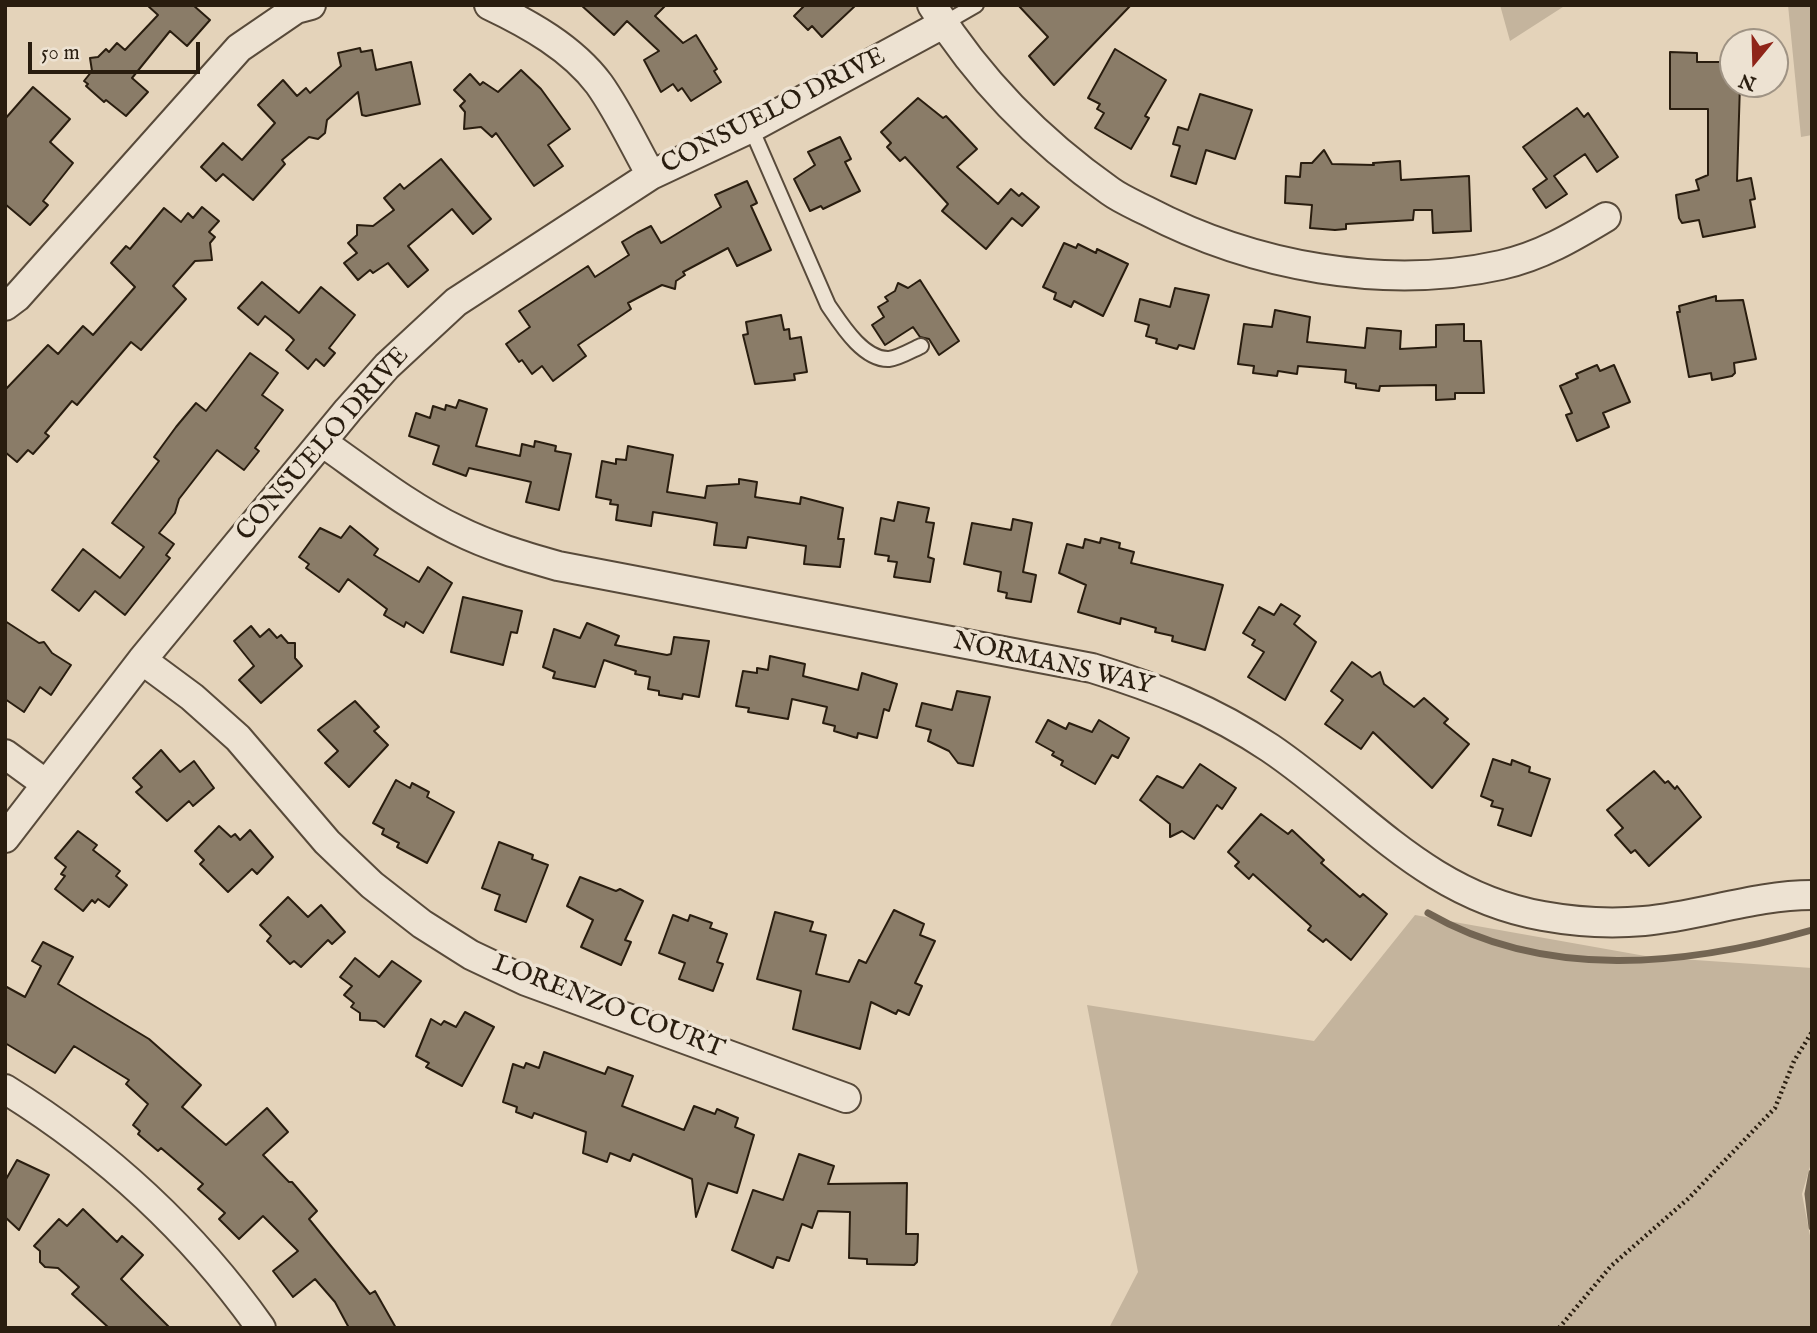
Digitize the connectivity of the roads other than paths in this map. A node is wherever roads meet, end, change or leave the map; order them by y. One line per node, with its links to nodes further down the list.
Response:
1 (311, 5): 8 (street)
2 (489, 5): 6 (street)
3 (976, 5): 4 (lane)
4 (937, 15): 5 (street, CONSUELO DRIVE); 7 (street)
5 (751, 128): 6 (street, CONSUELO DRIVE); 9 (lane)
6 (650, 175): 10 (street, CONSUELO DRIVE)
7 (1606, 217)
8 (5, 306)
9 (921, 346)
10 (322, 442): 11 (street, CONSUELO DRIVE); 15 (street, NORMANS WAY)
11 (142, 660): 13 (street, CONSUELO DRIVE); 17 (street, LORENZO COURT)
12 (5, 754): 13 (street)
13 (46, 784): 14 (street, CONSUELO DRIVE)
14 (5, 838)
15 (1805, 895)
16 (5, 1089): 18 (street)
17 (846, 1098)
18 (261, 1328)

